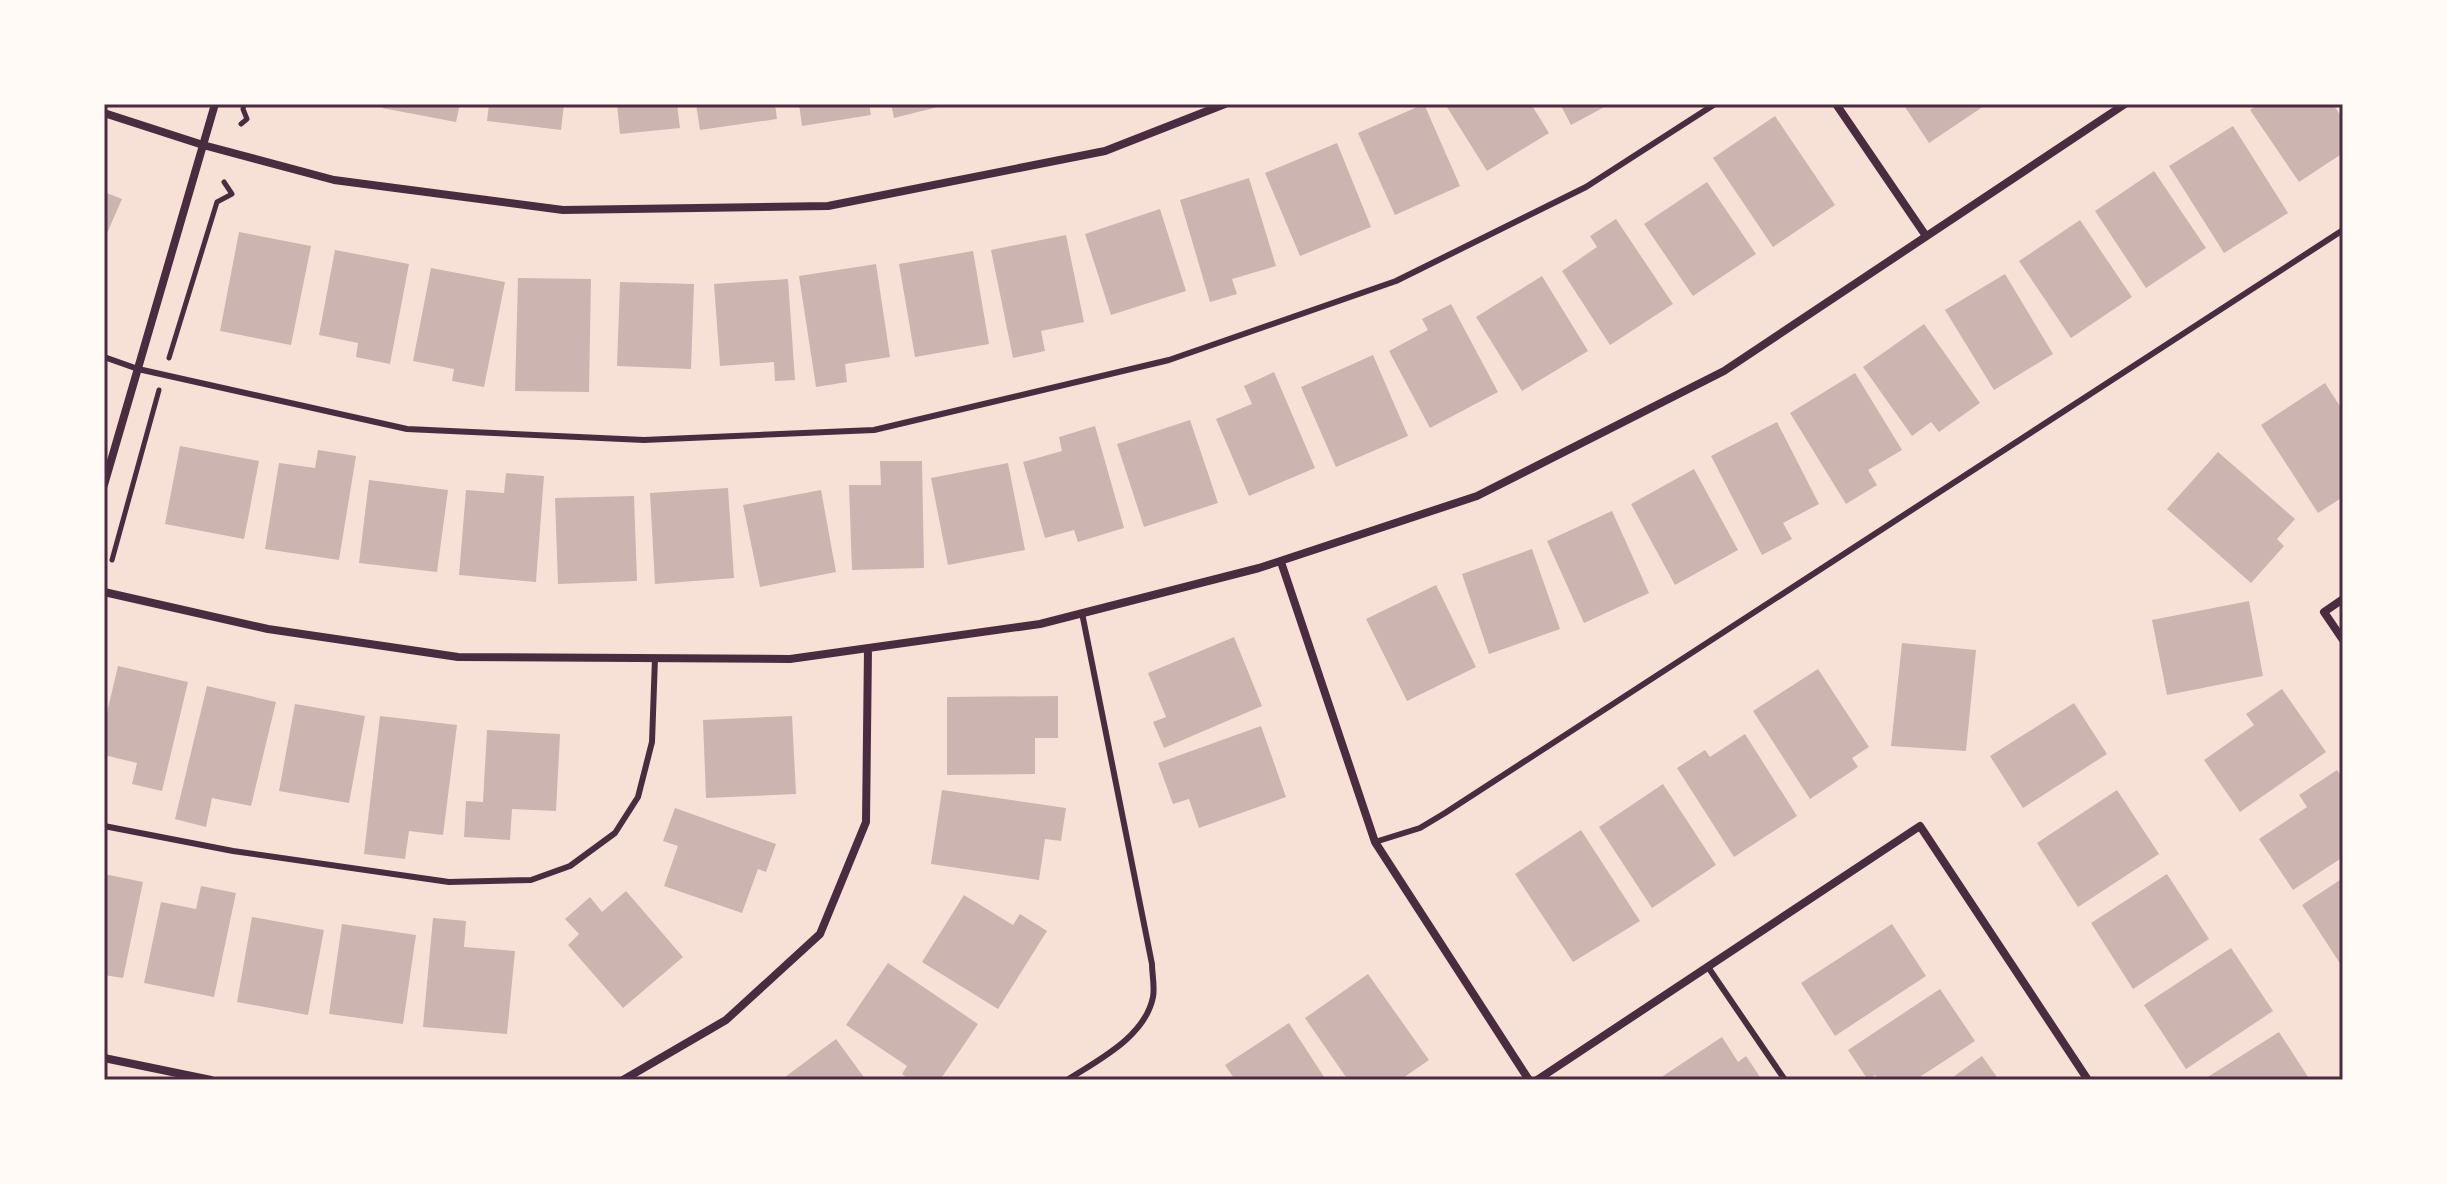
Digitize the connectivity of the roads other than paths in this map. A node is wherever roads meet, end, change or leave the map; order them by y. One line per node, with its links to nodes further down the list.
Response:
1 (215, 104): 7 (street)
2 (1225, 104): 7 (street)
3 (1715, 104): 11 (lane)
4 (1836, 104): 9 (street)
5 (2125, 104): 9 (street)
6 (104, 113): 7 (street)
7 (203, 145): 11 (street)
8 (2343, 230): 21 (lane)
9 (1926, 236): 13 (street)
10 (104, 357): 11 (lane)
11 (138, 369): 12 (street)
12 (104, 485)
13 (1281, 562): 16 (street); 21 (street)
14 (104, 592): 19 (street)
15 (2343, 599): 17 (street)
16 (1082, 613): 18 (street); 26 (lane)
17 (2343, 640)
18 (868, 648): 19 (street); 25 (street)
19 (655, 658): 20 (lane)
20 (104, 826)
21 (1375, 842): 27 (street)
22 (1708, 967): 28 (street); 29 (lane); 30 (street)
23 (104, 1058): 24 (street)
24 (211, 1080)
25 (623, 1080)
26 (1067, 1080)
27 (1529, 1080)
28 (1537, 1080)
29 (1785, 1080)
30 (2088, 1080)

